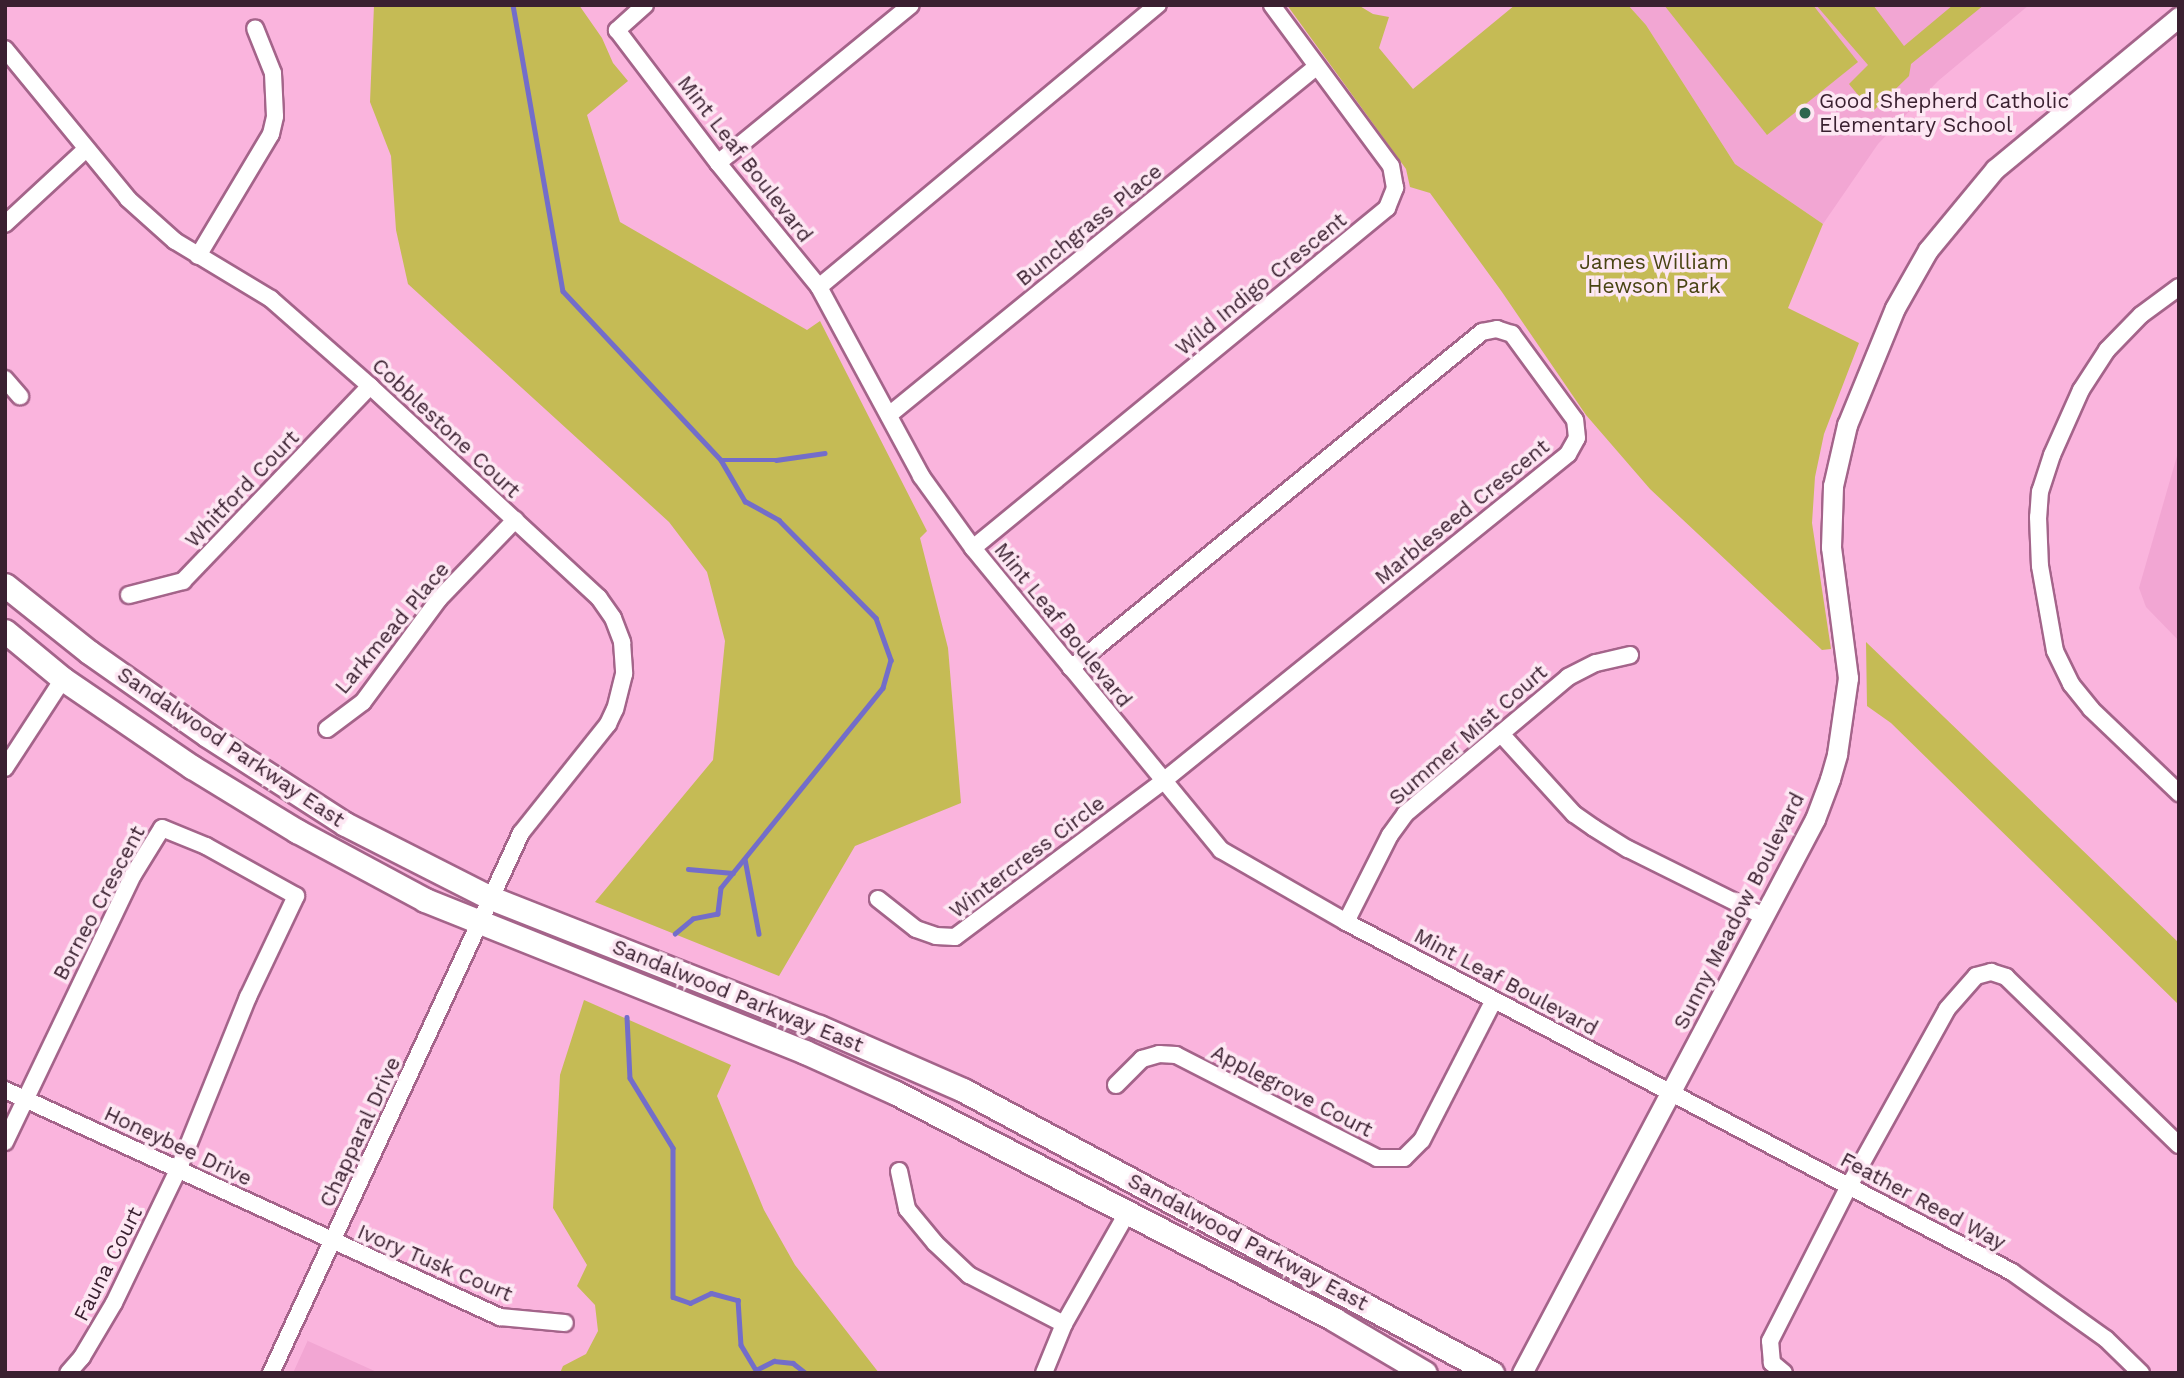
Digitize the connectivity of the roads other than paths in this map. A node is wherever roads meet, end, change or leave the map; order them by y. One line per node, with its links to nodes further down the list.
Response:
1 (645, 5): 10 (street, Mint Leaf Boulevard)
2 (911, 5): 10 (street)
3 (1158, 5): 13 (street)
4 (1272, 5): 8 (street, Wild Indigo Crescent)
5 (2179, 17): 34 (street, Sunny Meadow Boulevard)
6 (255, 28): 12 (street)
7 (5, 49): 9 (street, Cobblestone Court)
8 (1316, 67): 18 (street, Bunchgrass Place); 20 (street, Wild Indigo Crescent)
9 (86, 149): 11 (street); 12 (street, Cobblestone Court)
10 (718, 163): 13 (street, Mint Leaf Boulevard)
11 (5, 224)
12 (198, 256): 16 (street, Cobblestone Court)
13 (819, 287): 18 (street, Mint Leaf Boulevard)
14 (2179, 287): 31 (street)
15 (5, 379): 17 (street)
16 (370, 386): 19 (street, Cobblestone Court); 22 (street, Whitford Court)
17 (20, 396)
18 (889, 415): 20 (street, Mint Leaf Boulevard)
19 (515, 520): 27 (street, Larkmead Place); 33 (street, Cobblestone Court)
20 (973, 548): 25 (street, Mint Leaf Boulevard)
21 (5, 585): 33 (main road, Sandalwood Parkway East)
22 (129, 595)
23 (5, 631): 26 (main road, Sandalwood Parkway East)
24 (1630, 655): 28 (street, Summer Mist Court)
25 (1071, 668): 30 (street, Mint Leaf Boulevard); 30 (street, Marbleseed Crescent)
26 (63, 679): 29 (street); 33 (main road, Sandalwood Parkway East)
27 (327, 729)
28 (1502, 735): 34 (street); 35 (street, Summer Mist Court)
29 (5, 768)
30 (1162, 782): 32 (street, Wintercress Circle); 35 (street, Mint Leaf Boulevard)
31 (2179, 793)
32 (878, 899)
33 (486, 910): 46 (main road, Sandalwood Parkway East); 47 (street, Chapparal Drive); 54 (main road, Sandalwood Parkway East)
34 (1763, 916): 39 (street, Sunny Meadow Boulevard)
35 (1346, 922): 36 (street, Mint Leaf Boulevard)
36 (1494, 1000): 37 (street, Applegrove Court); 39 (street, Mint Leaf Boulevard)
37 (1116, 1085)
38 (5, 1090): 40 (street, Honeybee Drive)
39 (1670, 1093): 45 (street, Feather Reed Way); 55 (street, Sunny Meadow Boulevard)
40 (24, 1099): 41 (street); 43 (street, Honeybee Drive); 43 (street, Borneo Crescent)
41 (5, 1142)
42 (2179, 1145): 45 (street)
43 (178, 1170): 47 (street, Honeybee Drive); 50 (street, Fauna Court)
44 (899, 1171): 49 (street)
45 (1849, 1186): 56 (street); 57 (street, Feather Reed Way)
46 (1127, 1213): 49 (street); 53 (main road, Sandalwood Parkway East)
47 (332, 1241): 48 (street, Ivory Tusk Court); 51 (street, Chapparal Drive)
48 (565, 1324)
49 (1064, 1324): 52 (street)
50 (68, 1373)
51 (271, 1373)
52 (1044, 1373)
53 (1425, 1373)
54 (1492, 1373)
55 (1522, 1373)
56 (1784, 1373)
57 (2141, 1373)

